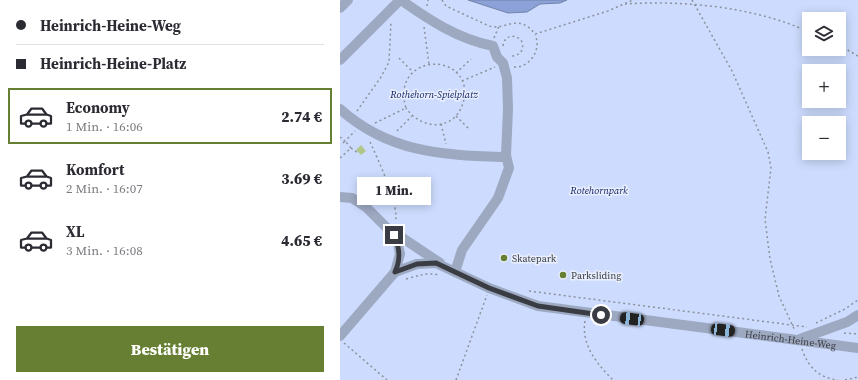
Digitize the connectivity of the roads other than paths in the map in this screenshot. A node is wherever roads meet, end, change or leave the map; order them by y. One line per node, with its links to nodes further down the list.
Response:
1 (348, 0): 3 (street)
2 (401, 0): 4 (street); 6 (street)
3 (340, 8)
4 (340, 60)
5 (340, 109): 6 (street)
6 (506, 155): 11 (street)
7 (340, 198): 8 (street)
8 (391, 231): 9 (street, Heinrich-Heine-Weg); 10 (street)
9 (444, 271): 10 (street, Heinrich-Heine-Weg); 11 (street, Heinrich-Heine-Weg)
10 (395, 272): 13 (street)
11 (455, 272): 14 (street, Heinrich-Heine-Weg)
12 (858, 315): 14 (street)
13 (341, 339)
14 (798, 340): 15 (street, Heinrich-Heine-Weg)
15 (858, 348)

